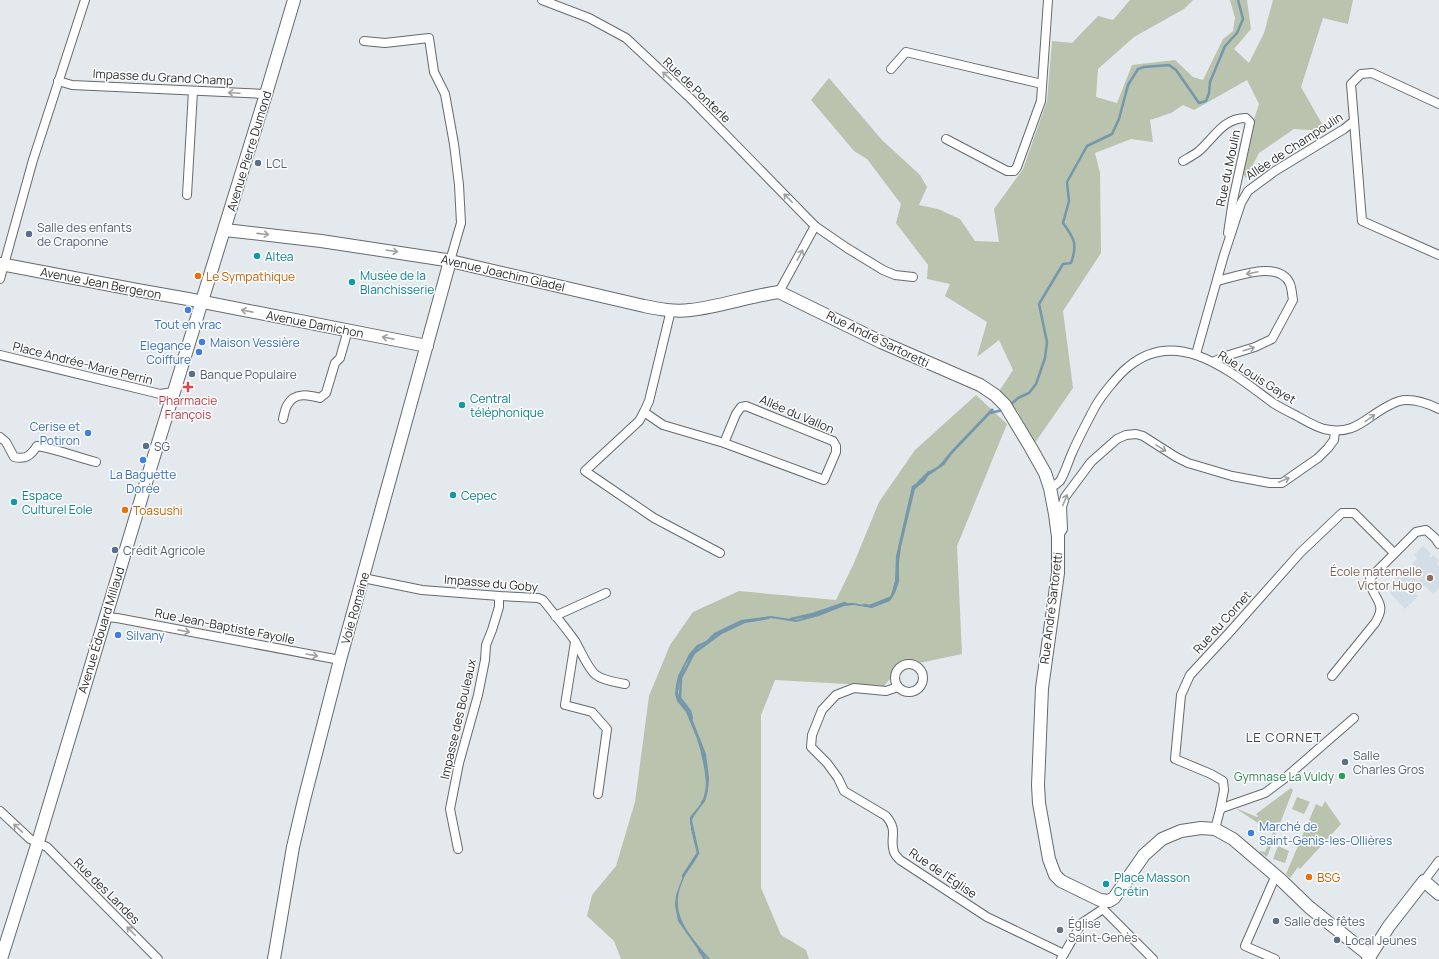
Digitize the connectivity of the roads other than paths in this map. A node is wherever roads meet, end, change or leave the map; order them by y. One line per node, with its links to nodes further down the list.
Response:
1 (85, 0): 7 (street)
2 (294, 0): 10 (street, Avenue Pierre Dumond)
3 (542, 0): 17 (street, Rue de Ponterle, one-way to 3)
4 (1048, 0): 8 (street)
5 (364, 40): 21 (street)
6 (891, 69): 8 (street)
7 (58, 81): 9 (street, Impasse du Grand Champ); 22 (street)
8 (1042, 84): 13 (street)
9 (197, 91): 10 (street, Impasse du Grand Champ, one-way to 9); 16 (street)
10 (266, 94): 18 (street, Avenue Pierre Dumond)
11 (1439, 104): 12 (street, Allée de Champoulin)
12 (1354, 121): 15 (street, Allée de Champoulin); 20 (street, Allée de Champoulin)
13 (946, 139)
14 (1183, 161): 19 (street, Rue du Moulin)
15 (1248, 191): 19 (street, Rue du Moulin)
16 (187, 196)
17 (815, 226): 23 (street, Rue de Ponterle); 26 (street, one-way to 17)
18 (225, 230): 21 (street, Avenue Joachim Gladel, one-way to 21); 27 (street, Avenue Pierre Dumond)
19 (1224, 255): 25 (street, Rue du Moulin)
20 (1439, 255)
21 (450, 260): 28 (street, Avenue Joachim Gladel); 30 (street, Voie Romaine)
22 (2, 264): 24 (street); 27 (street, Avenue Jean Bergeron)
23 (913, 278)
24 (0, 279)
25 (1216, 281): 31 (street, Rue du Moulin); 33 (street, one-way to 25)
26 (779, 292): 28 (street, Avenue Joachim Gladel); 44 (street, Rue André Sartoretti)
27 (202, 302): 29 (street, Avenue Damichon, one-way to 27); 34 (street, Avenue Édouard Millaud)
28 (671, 310): 38 (street)
29 (348, 330): 30 (street, Avenue Damichon, one-way to 29); 39 (street)
30 (427, 346): 49 (street, Voie Romaine)
31 (1196, 354): 33 (street, Rue Louis Gayet); 44 (street, Rue Louis Gayet)
32 (0, 355): 35 (street, Place Andrée-Marie Perrin)
33 (1213, 362): 40 (street, Rue Louis Gayet)
34 (174, 392): 35 (street, Place Andrée-Marie Perrin); 36 (street, Avenue Édouard Millaud)
35 (160, 394): 36 (street, Place Andrée-Marie Perrin)
36 (169, 408): 53 (street, Avenue Édouard Millaud)
37 (1439, 409): 40 (street, Rue Louis Gayet, one-way to 37)
38 (644, 412): 42 (street, Allée du Vallon); 47 (street)
39 (283, 419)
40 (1335, 431): 45 (street, one-way to 40)
41 (0, 437): 43 (street)
42 (724, 443): 42 (street, Allée du Vallon)
43 (96, 462)
44 (1050, 488): 45 (street, Rue André Sartoretti)
45 (1058, 537): 70 (street, Rue André Sartoretti)
46 (1439, 544): 48 (street)
47 (720, 553)
48 (1394, 553): 56 (street); 61 (street, Rue du Cornet)
49 (363, 578): 51 (street, Impasse du Goby); 55 (street, Voie Romaine)
50 (606, 593): 52 (street)
51 (499, 596): 52 (street, Impasse du Goby); 65 (street, Impasse des Bouleaux)
52 (555, 616): 54 (street, Impasse du Goby)
53 (104, 617): 55 (street, Rue Jean-Baptiste Fayolle, one-way to 55); 64 (street, Avenue Édouard Millaud)
54 (575, 642): 57 (street, Impasse du Goby); 60 (street)
55 (340, 660): 75 (street, Voie Romaine)
56 (1332, 676)
57 (625, 684)
58 (898, 687): 71 (street, Rue de l'Église)
59 (1354, 718): 61 (street)
60 (598, 794)
61 (1220, 810): 63 (street)
62 (0, 811): 64 (street, Rue des Landes, one-way to 62)
63 (1215, 829): 67 (street); 70 (street)
64 (38, 842): 73 (street, Avenue Édouard Millaud); 74 (street, Rue des Landes, one-way to 64)
65 (458, 849)
66 (1439, 860): 68 (street)
67 (1276, 874): 72 (street); 77 (street)
68 (1424, 882): 69 (street); 72 (street)
69 (1439, 894)
70 (1104, 905): 71 (street); 76 (street)
71 (1062, 957)
72 (1369, 957)
73 (1, 959)
74 (158, 959)
75 (274, 959)
76 (1153, 959)
77 (1275, 959)

